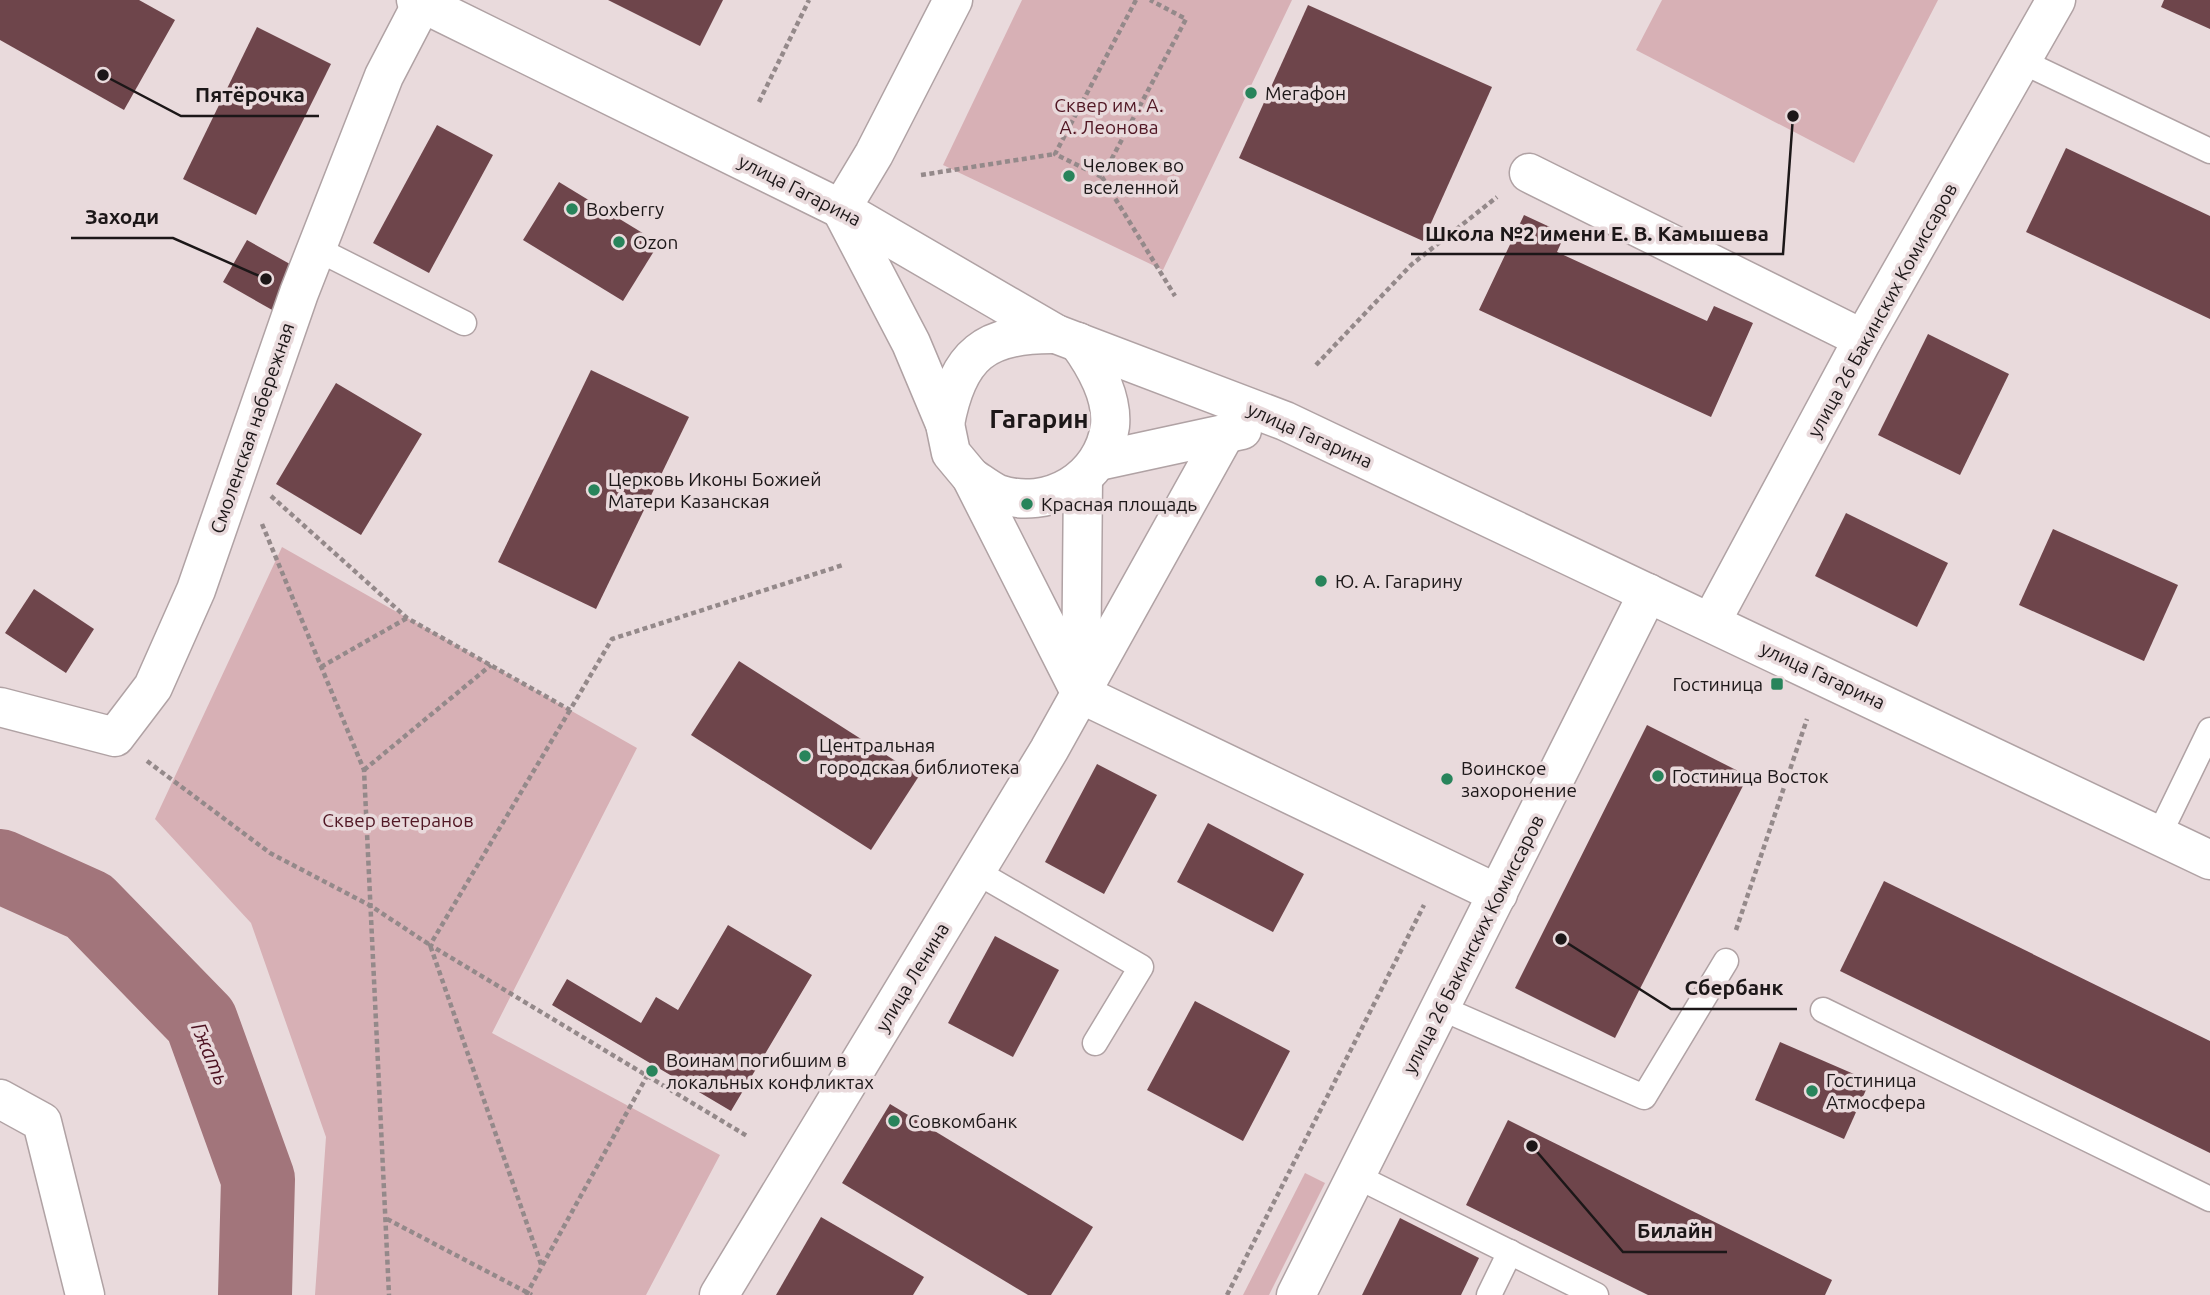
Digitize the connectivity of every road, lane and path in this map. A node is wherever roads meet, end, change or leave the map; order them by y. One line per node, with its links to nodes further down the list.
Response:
1 (809, 0): 8 (path)
2 (953, 0): 14 (main road)
3 (1136, 0): 10 (path)
4 (1150, 0): 13 (path)
5 (2056, 0): 7 (main road, улица 26 Бакинских Комиссаров)
6 (419, 1): 14 (main road, улица Гагарина); 15 (main road, Смоленская набережная)
7 (2021, 61): 9 (lane); 19 (main road, улица 26 Бакинских Комиссаров)
8 (759, 102)
9 (2210, 151)
10 (1055, 153): 12 (path); 13 (path)
11 (1529, 173): 19 (main road); 20 (path)
12 (921, 175)
13 (1102, 177): 16 (path)
14 (841, 209): 18 (main road, улица Гагарина); 22 (main road)
15 (317, 249): 17 (lane); 24 (main road, Смоленская набережная)
16 (1175, 296)
17 (464, 323)
18 (1067, 338): 21 (main road, улица Гагарина); 22 (main road); 25 (main road)
19 (1863, 339): 30 (main road, улица 26 Бакинских Комиссаров)
20 (1316, 365)
21 (1285, 421): 23 (main road); 28 (main road, улица Гагарина)
22 (945, 424): 26 (main road)
23 (1225, 434): 25 (main road); 33 (main road, улица Ленина)
24 (239, 468): 29 (path); 32 (path); 38 (main road, Смоленская набережная)
25 (1091, 470): 26 (main road); 33 (main road)
26 (971, 477): 33 (main road)
27 (842, 565): 35 (path)
28 (1648, 593): 30 (main road, улица Гагарина); 43 (main road, улица 26 Бакинских Комиссаров)
29 (407, 618): 31 (path); 32 (path)
30 (1711, 622): 40 (main road, улица Гагарина)
31 (491, 665): 35 (path); 39 (path)
32 (321, 667): 39 (path)
33 (1081, 694): 42 (main road, улица Ленина); 43 (main road)
34 (0, 708): 38 (main road)
35 (570, 710): 46 (path)
36 (1807, 719): 47 (path)
37 (2210, 730): 40 (lane)
38 (116, 737): 45 (path)
39 (364, 770): 45 (path)
40 (2159, 835): 41 (main road, улица Гагарина)
41 (2210, 860)
42 (975, 871): 50 (lane); 62 (main road, улица Ленина)
43 (1498, 894): 48 (main road, улица 26 Бакинских Комиссаров)
44 (1424, 905): 63 (path)
45 (371, 906): 46 (path); 56 (path)
46 (430, 945): 51 (path); 58 (path)
47 (1726, 961): 48 (lane)
48 (1441, 1008): 54 (main road, улица 26 Бакинских Комиссаров)
49 (1823, 1010): 55 (lane)
50 (1095, 1044)
51 (648, 1076): 53 (path); 58 (path)
52 (0, 1100): 60 (main road)
53 (747, 1136)
54 (1356, 1176): 57 (lane); 64 (main road, улица 26 Бакинских Комиссаров)
55 (2210, 1199)
56 (387, 1219): 59 (path); 61 (path)
57 (1510, 1252): 65 (lane); 66 (lane)
58 (542, 1267): 59 (path)
59 (528, 1294)
60 (85, 1295)
61 (389, 1295)
62 (719, 1295)
63 (1227, 1295)
64 (1296, 1295)
65 (1489, 1295)
66 (1596, 1295)

